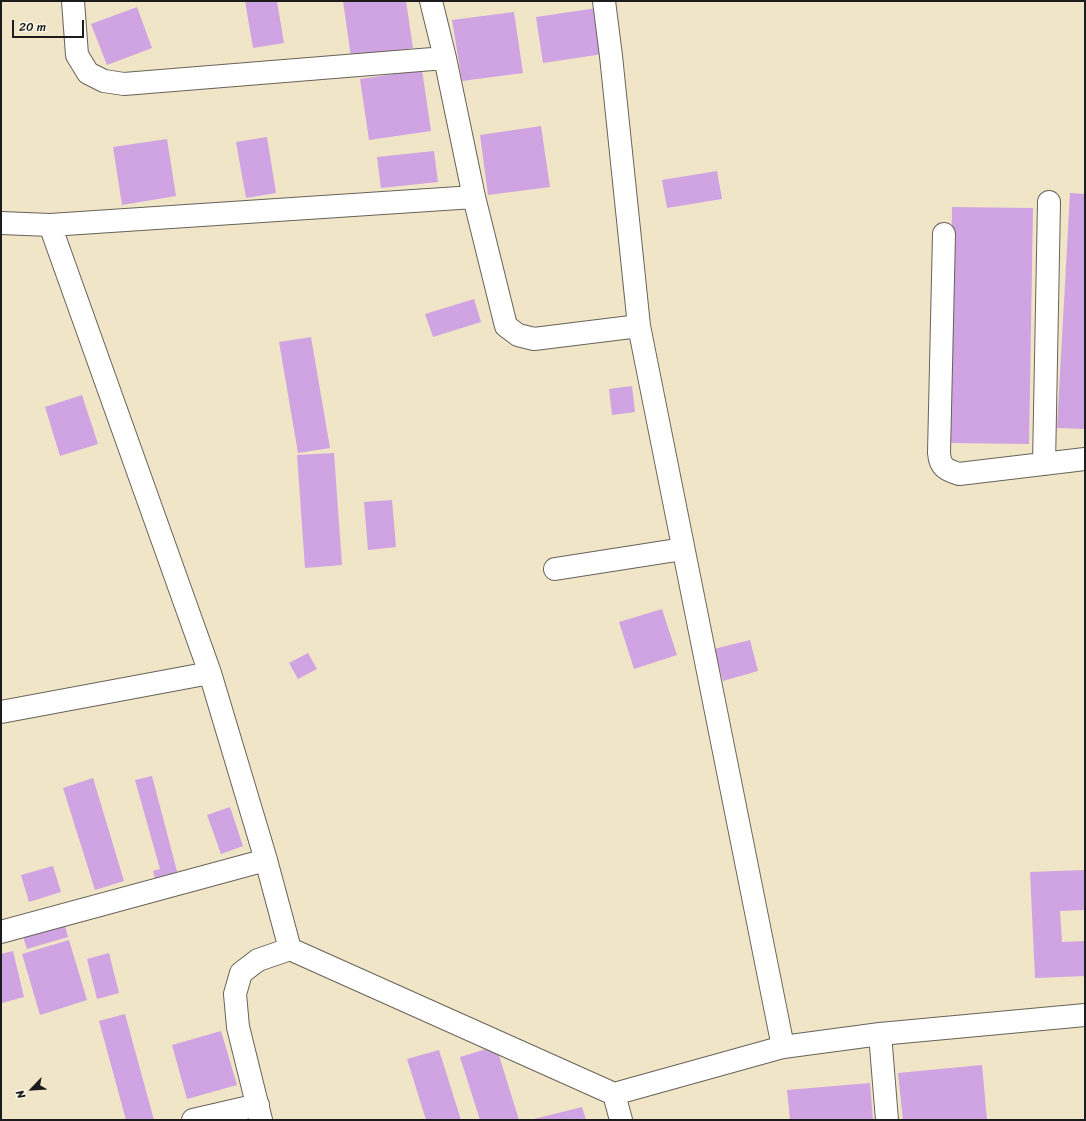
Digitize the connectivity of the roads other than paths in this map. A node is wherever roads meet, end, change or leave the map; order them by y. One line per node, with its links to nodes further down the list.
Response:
1 (73, 1): 4 (street)
2 (431, 1): 4 (street)
3 (604, 1): 10 (street)
4 (445, 58): 5 (street)
5 (474, 197): 8 (street); 10 (street)
6 (1049, 202): 12 (street)
7 (1, 223): 8 (street)
8 (50, 225): 15 (street)
9 (944, 234): 12 (street)
10 (639, 326): 13 (street)
11 (1085, 459): 12 (street)
12 (1044, 464)
13 (683, 549): 14 (street); 22 (street)
14 (555, 569)
15 (210, 673): 16 (street); 17 (street)
16 (1, 712)
17 (266, 860): 18 (street); 19 (street)
18 (1, 932)
19 (290, 949): 23 (street); 24 (street)
20 (1085, 1014): 21 (street)
21 (880, 1034): 22 (street); 27 (street)
22 (783, 1047): 23 (street)
23 (614, 1094): 26 (street)
24 (260, 1113): 25 (street)
25 (193, 1120)
26 (621, 1120)
27 (887, 1120)

